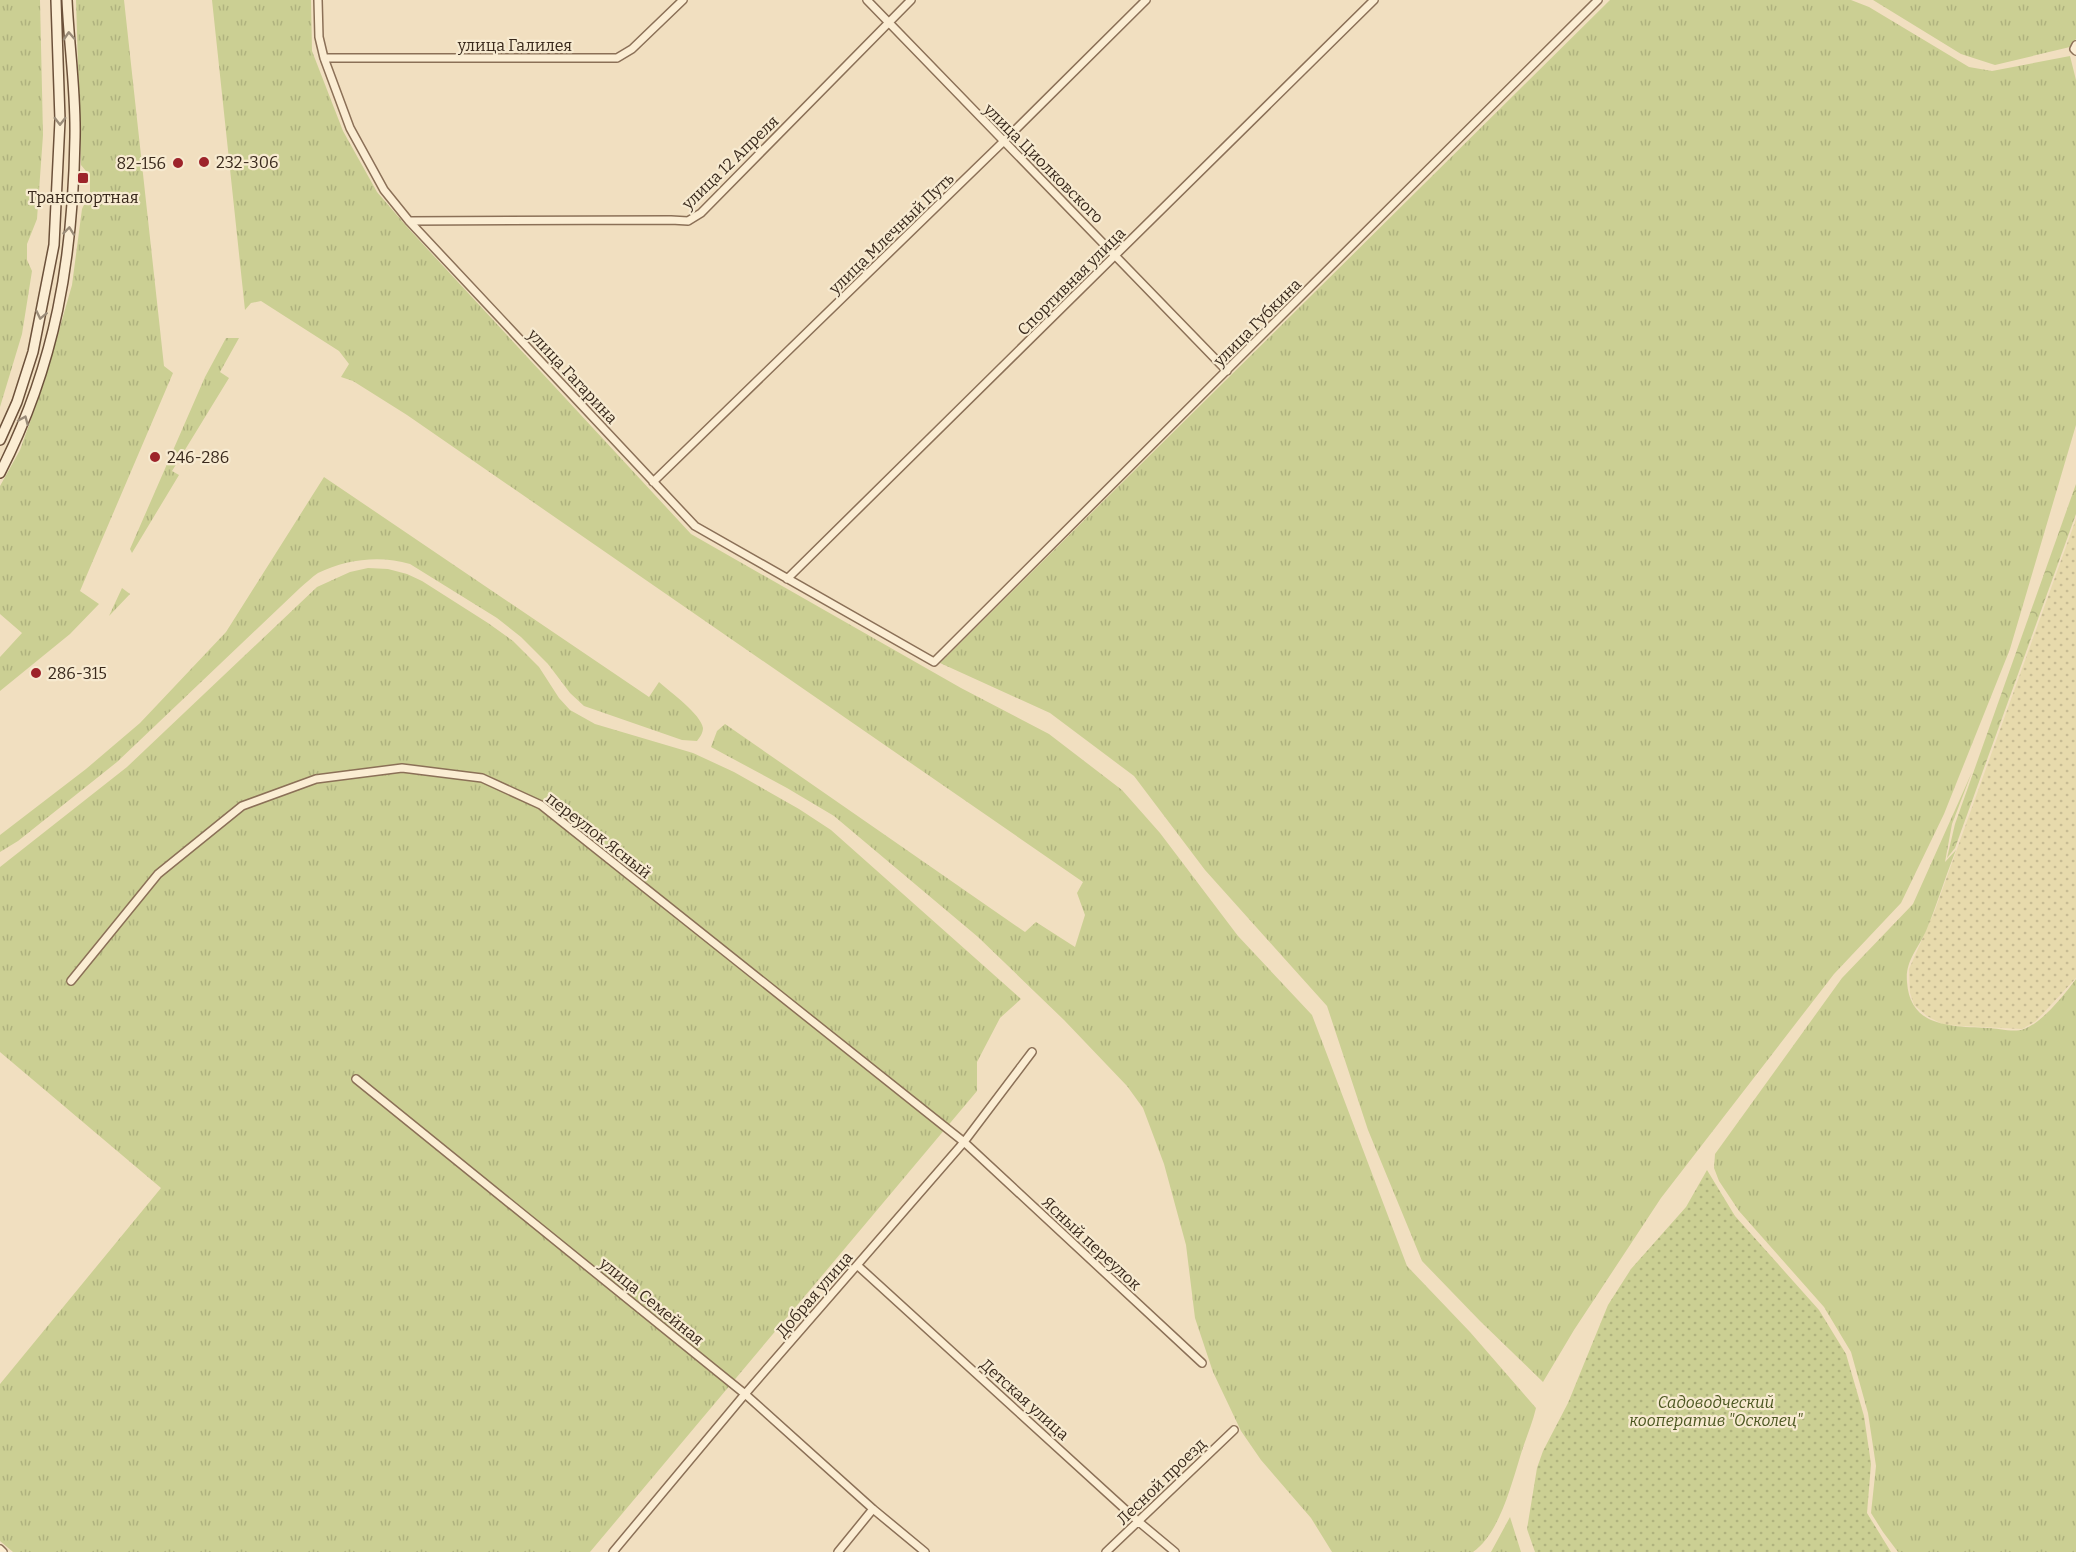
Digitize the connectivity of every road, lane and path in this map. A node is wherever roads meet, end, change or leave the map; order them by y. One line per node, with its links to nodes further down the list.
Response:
1 (56, 0): 18 (main road, one-way to 18)
2 (68, 0): 19 (main road, one-way to 2)
3 (318, 0): 13 (street, улица Гагарина)
4 (683, 0): 13 (street, улица Галилея)
5 (867, 0): 10 (street, улица Циолковского)
6 (911, 0): 10 (street, улица 12 Апреля)
7 (1146, 0): 14 (street, улица Млечный Путь)
8 (1374, 0): 16 (street, Спортивная улица)
9 (1598, 0): 17 (street, улица Губкина)
10 (889, 22): 14 (street, улица Циолковского); 15 (street, улица 12 Апреля)
11 (2076, 45): 12 (street)
12 (2076, 51)
13 (324, 58): 15 (street, улица Гагарина)
14 (1003, 142): 16 (street, улица Циолковского); 20 (street, улица Млечный Путь)
15 (409, 221): 20 (street, улица Гагарина)
16 (1116, 256): 17 (street, улица Циолковского); 21 (street, Спортивная улица)
17 (1227, 371): 22 (street, улица Губкина)
18 (0, 440)
19 (0, 473)
20 (653, 482): 21 (street, улица Гагарина)
21 (787, 579): 22 (street, улица Гагарина)
22 (934, 662)
23 (71, 981): 26 (street, переулок Ясный)
24 (1032, 1052): 26 (street, Добрая улица)
25 (356, 1079): 29 (street, улица Семейная)
26 (964, 1142): 27 (street, Добрая улица); 28 (street, Ясный переулок)
27 (857, 1265): 29 (street, Добрая улица); 32 (street, Детская улица)
28 (1202, 1363)
29 (745, 1394): 31 (street, улица Семейная); 33 (street, Добрая улица)
30 (1234, 1430): 32 (street, Лесной проезд)
31 (873, 1509): 34 (street); 35 (street, улица Семейная)
32 (1138, 1521): 36 (street, Лесной проезд); 37 (street, Детская улица)
33 (613, 1552)
34 (837, 1552)
35 (925, 1552)
36 (1106, 1552)
37 (1175, 1552)

